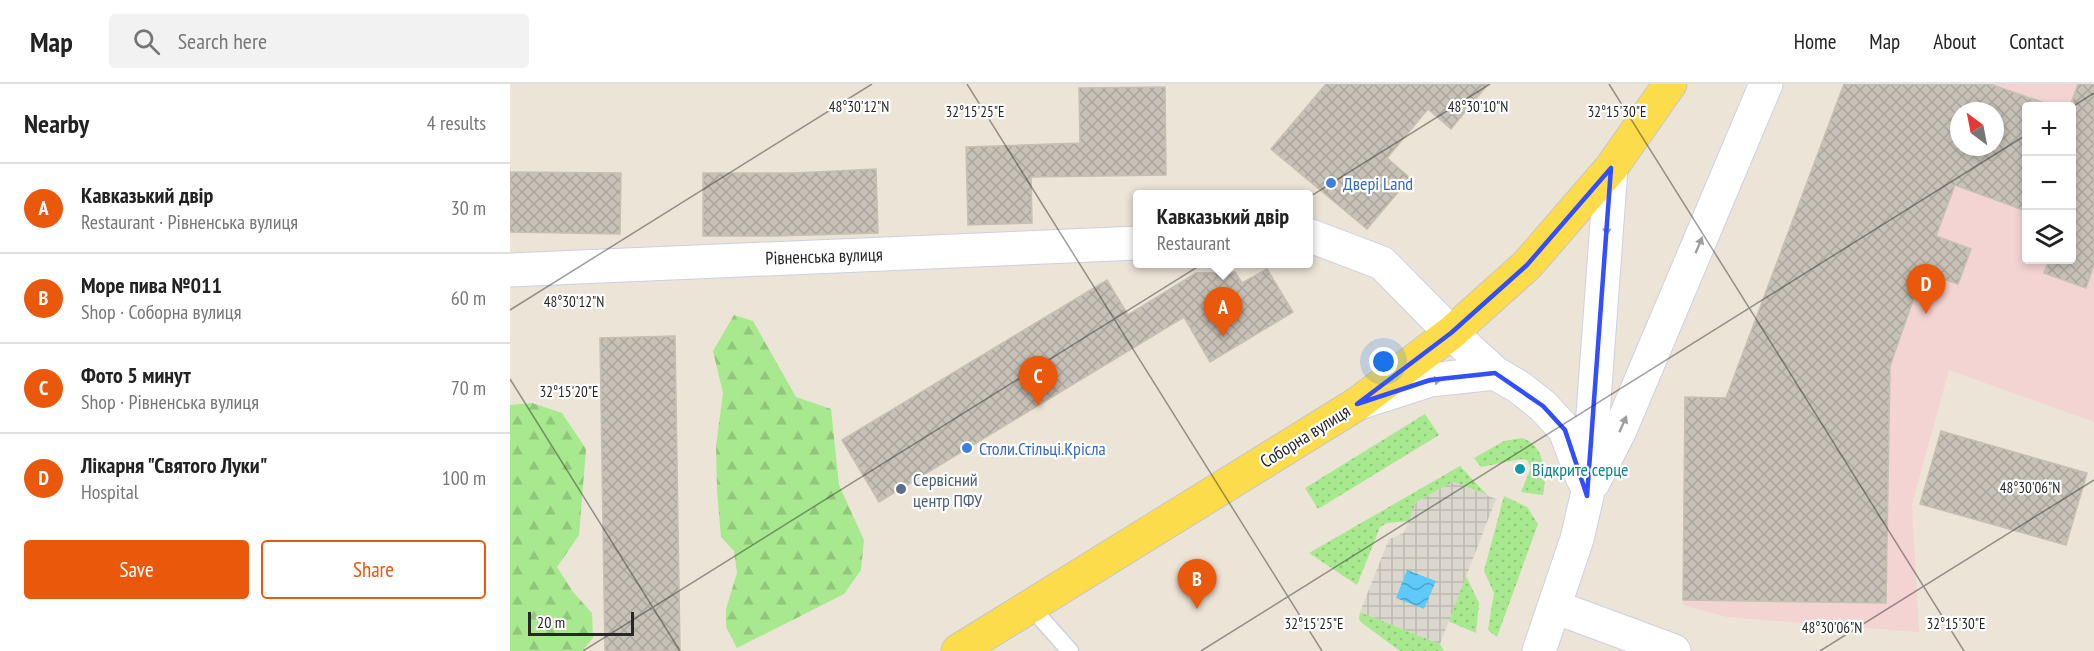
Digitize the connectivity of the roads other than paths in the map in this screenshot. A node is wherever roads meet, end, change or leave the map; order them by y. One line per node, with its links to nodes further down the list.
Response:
1 (1670, 84): 3 (main road, Соборна вулиця)
2 (1766, 84): 10 (main road, one-way to 2)
3 (1611, 168): 7 (main road, Соборна вулиця); 10 (main road, one-way to 10)
4 (1313, 238): 7 (main road)
5 (1133, 243): 6 (main road, Рівненська вулиця)
6 (510, 270)
7 (1451, 333): 8 (main road); 9 (main road, Соборна вулиця)
8 (1495, 373): 9 (main road, one-way to 8); 10 (main road)
9 (1357, 404): 11 (main road, Соборна вулиця)
10 (1587, 496): 12 (main road)
11 (1031, 607): 13 (main road, Соборна вулиця); 14 (lane)
12 (1555, 607): 15 (main road); 16 (main road)
13 (958, 651)
14 (1070, 651)
15 (1539, 651)
16 (1674, 651)

